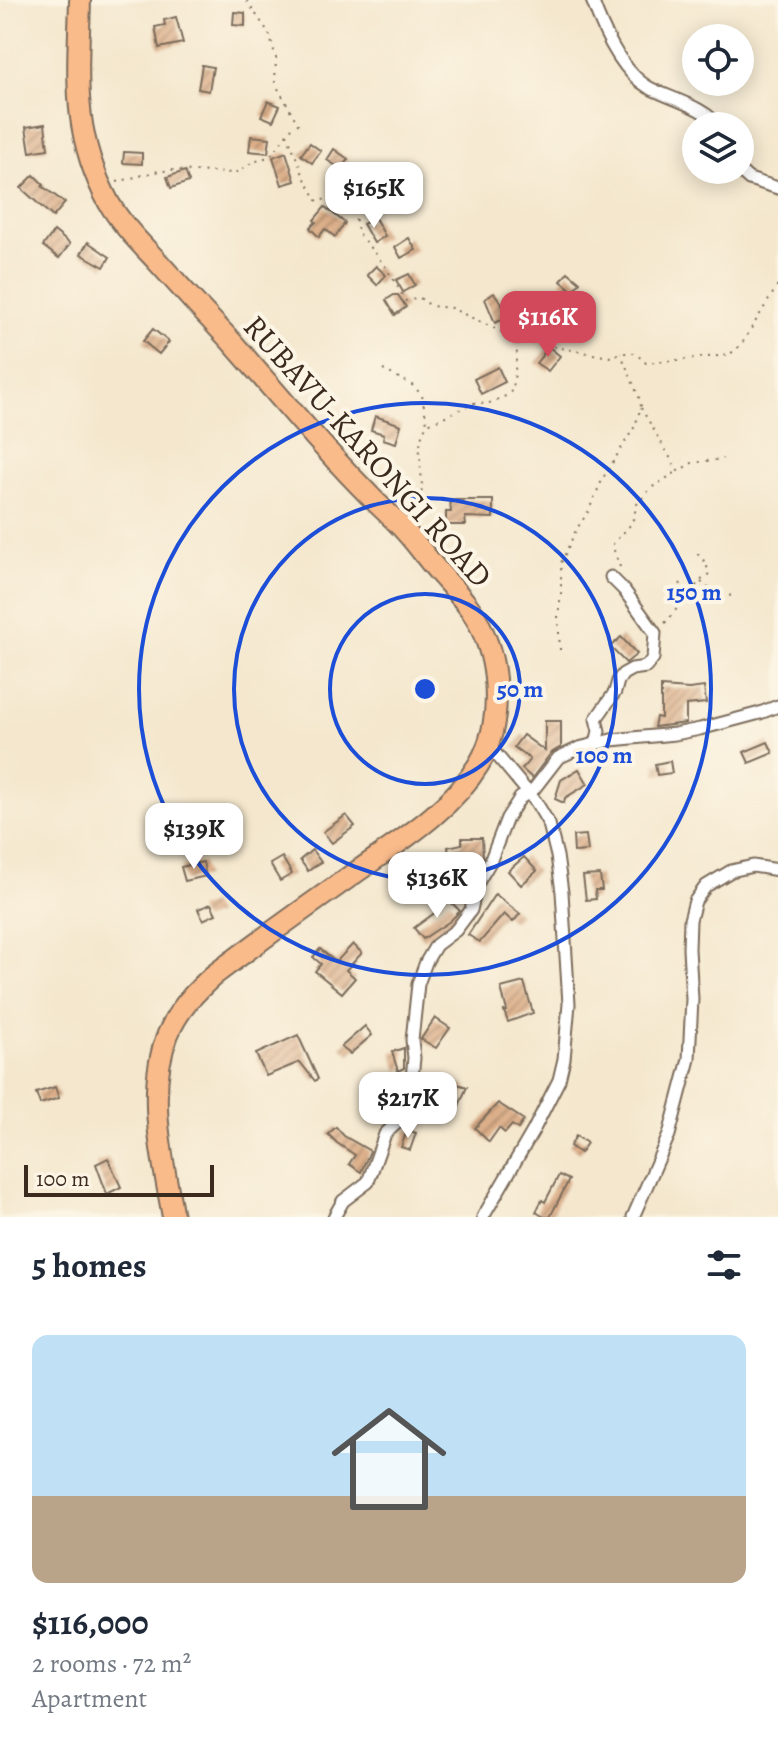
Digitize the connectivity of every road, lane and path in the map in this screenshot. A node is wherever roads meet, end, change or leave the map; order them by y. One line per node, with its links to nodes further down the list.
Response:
1 (80, 0): 7 (highway, RUBAVU-KARONGI ROAD)
2 (246, 0): 5 (path)
3 (592, 0): 4 (street)
4 (702, 112)
5 (287, 134): 7 (path); 10 (path)
6 (754, 181): 8 (street)
7 (101, 186): 17 (highway, RUBAVU-KARONGI ROAD)
8 (778, 188)
9 (778, 285): 11 (path)
10 (519, 340): 11 (path); 14 (path)
11 (621, 353): 13 (path)
12 (383, 370): 14 (path)
13 (641, 407): 16 (path); 25 (path)
14 (428, 424): 17 (path)
15 (723, 459): 16 (path)
16 (678, 471): 19 (path)
17 (403, 528): 28 (highway, RUBAVU-KARONGI ROAD)
18 (695, 551): 20 (path)
19 (611, 577): 24 (street)
20 (700, 581): 22 (path); 23 (path)
21 (680, 583): 23 (path)
22 (733, 596)
23 (689, 597): 24 (path)
24 (655, 633): 27 (street)
25 (560, 650)
26 (778, 706): 27 (street)
27 (596, 743): 29 (street)
28 (487, 749): 29 (street); 31 (highway, RUBAVU-KARONGI ROAD)
29 (529, 793): 32 (street); 33 (street)
30 (778, 870): 34 (street)
31 (173, 1217)
32 (334, 1217)
33 (483, 1217)
34 (633, 1217)

